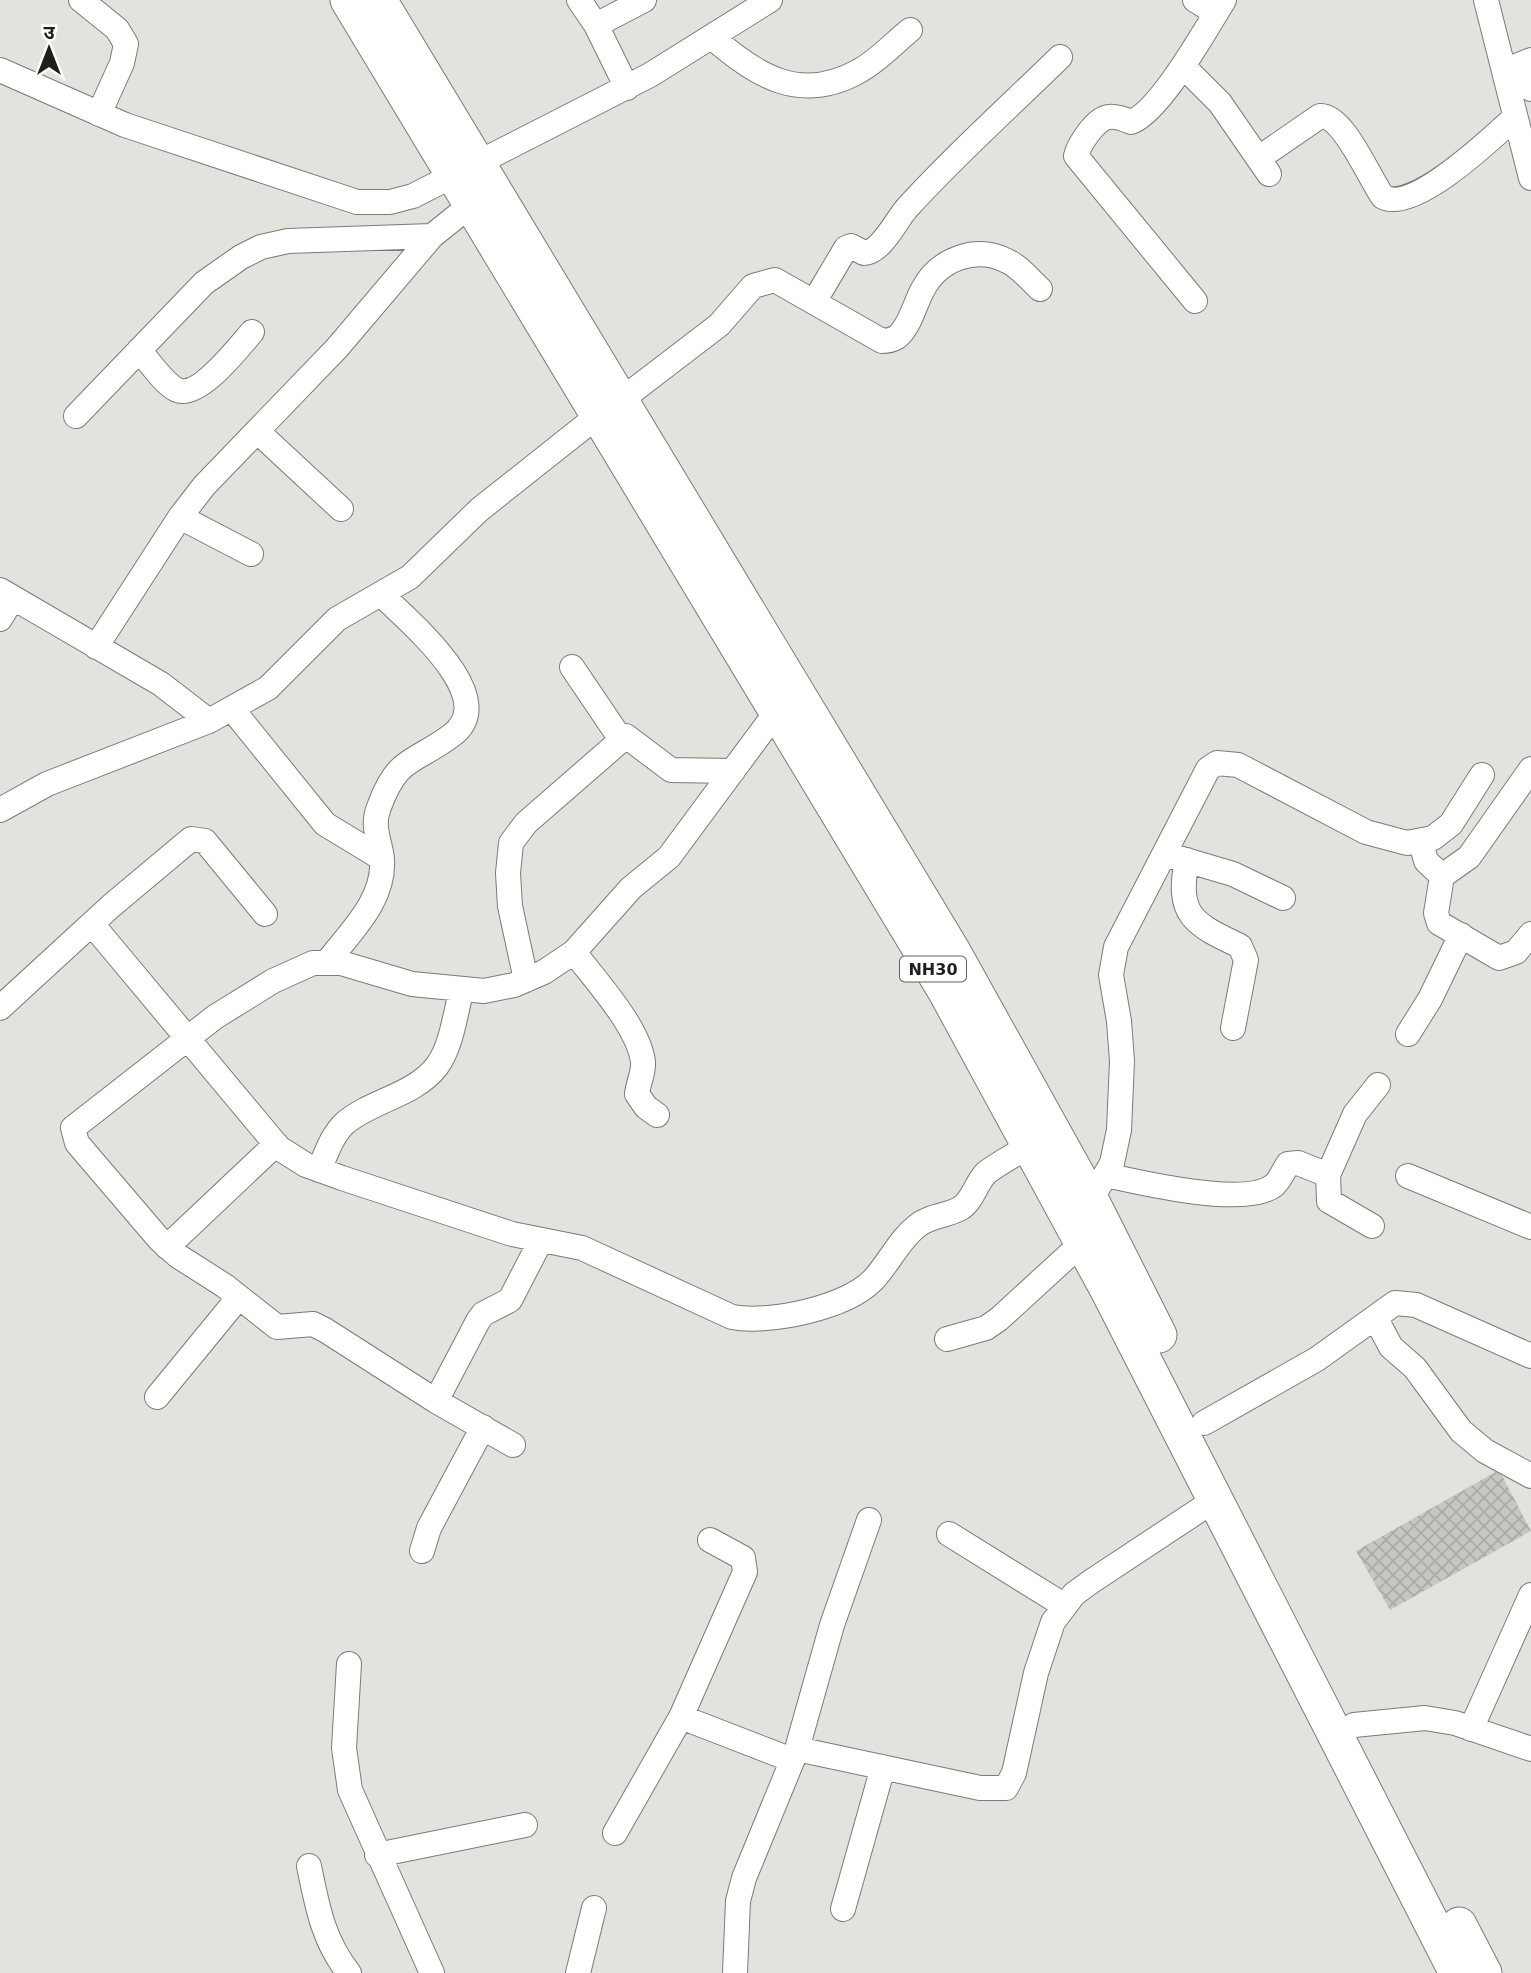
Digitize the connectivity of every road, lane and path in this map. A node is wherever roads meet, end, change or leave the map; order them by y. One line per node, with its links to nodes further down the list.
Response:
1 (81, 0): 19 (street)
2 (348, 0): 21 (highway, NH30)
3 (379, 0): 21 (highway, NH30)
4 (579, 0): 10 (street)
5 (644, 0): 10 (street)
6 (770, 0): 12 (street)
7 (1195, 0): 9 (street)
8 (1486, 0): 14 (street)
9 (1220, 6): 15 (street)
10 (596, 25): 17 (street)
11 (910, 30): 12 (street)
12 (712, 37): 17 (street)
13 (1059, 57): 27 (street)
14 (1520, 65): 18 (street); 20 (street)
15 (1183, 66): 20 (street); 26 (street)
16 (0, 70): 19 (street)
17 (627, 88): 21 (street)
18 (1531, 89)
19 (99, 114): 21 (street)
20 (1514, 118): 22 (street)
21 (467, 169): 23 (highway, NH30); 30 (highway, NH30)
22 (1531, 178)
23 (472, 204): 24 (street); 30 (highway, NH30)
24 (432, 236): 29 (street); 32 (street)
25 (1040, 289): 27 (street)
26 (1195, 301)
27 (814, 302): 30 (street)
28 (252, 332): 29 (street)
29 (139, 350): 31 (street)
30 (610, 407): 37 (street); 42 (highway, NH30); 73 (highway, NH30)
31 (76, 416)
32 (257, 431): 33 (street); 34 (street)
33 (341, 509)
34 (180, 517): 35 (street); 39 (street)
35 (251, 554)
36 (7, 594): 38 (street); 39 (street)
37 (382, 595): 41 (street); 51 (street)
38 (0, 620)
39 (96, 647): 43 (street)
40 (572, 667): 44 (street)
41 (232, 709): 43 (street); 51 (street)
42 (777, 711): 46 (street); 69 (highway, NH30)
43 (209, 721): 48 (street)
44 (620, 738): 46 (street); 60 (street)
45 (1531, 769): 52 (street)
46 (733, 771): 58 (street)
47 (1482, 775): 49 (street)
48 (0, 810)
49 (1421, 842): 50 (street); 52 (street)
50 (1176, 857): 53 (street); 63 (street); 73 (street)
51 (381, 858): 59 (street)
52 (1442, 876): 57 (street)
53 (1283, 898)
54 (265, 914): 55 (street)
55 (92, 924): 62 (street); 65 (street)
56 (1531, 934): 57 (street)
57 (1461, 935): 64 (street)
58 (574, 952): 60 (street); 67 (street)
59 (328, 961): 61 (street); 65 (street)
60 (526, 980): 61 (street)
61 (462, 989): 70 (street)
62 (0, 1008)
63 (1233, 1028)
64 (1408, 1034)
65 (187, 1038): 68 (street); 78 (street)
66 (1378, 1085): 71 (street)
67 (657, 1115)
68 (276, 1144): 70 (street); 78 (street)
69 (1032, 1144): 76 (street); 77 (highway, NH30)
70 (319, 1170): 76 (street)
71 (1328, 1175): 73 (street); 74 (street)
72 (1408, 1176): 75 (street)
73 (1099, 1187): 85 (highway, NH30)
74 (1372, 1226)
75 (1531, 1227)
76 (540, 1242): 84 (street)
77 (1083, 1242): 81 (street); 89 (highway, NH30)
78 (167, 1247): 79 (street)
79 (239, 1297): 83 (street); 84 (street)
80 (1376, 1318): 82 (street); 85 (street); 88 (street)
81 (947, 1339)
82 (1531, 1356)
83 (157, 1397)
84 (436, 1401): 86 (street)
85 (1204, 1423): 98 (highway, NH30)
86 (484, 1427): 87 (street); 93 (street)
87 (513, 1446)
88 (1531, 1476)
89 (1216, 1499): 94 (street); 113 (highway, NH30)
90 (869, 1520): 101 (street)
91 (949, 1534): 94 (street)
92 (710, 1540): 97 (street)
93 (422, 1551)
94 (1065, 1605): 102 (street)
95 (1529, 1607): 99 (street)
96 (349, 1664): 105 (street)
97 (681, 1717): 101 (street); 104 (street)
98 (1354, 1725): 99 (street); 114 (highway, NH30)
99 (1471, 1729): 100 (street)
100 (1531, 1749)
101 (795, 1755): 102 (street); 112 (street)
102 (883, 1768): 108 (street)
103 (525, 1825): 105 (street)
104 (615, 1833)
105 (377, 1855): 110 (street)
106 (309, 1866): 109 (street)
107 (594, 1908): 111 (street)
108 (843, 1909)
109 (349, 1973)
110 (432, 1973)
111 (578, 1973)
112 (735, 1973)
113 (1457, 1973)
114 (1484, 1973)

